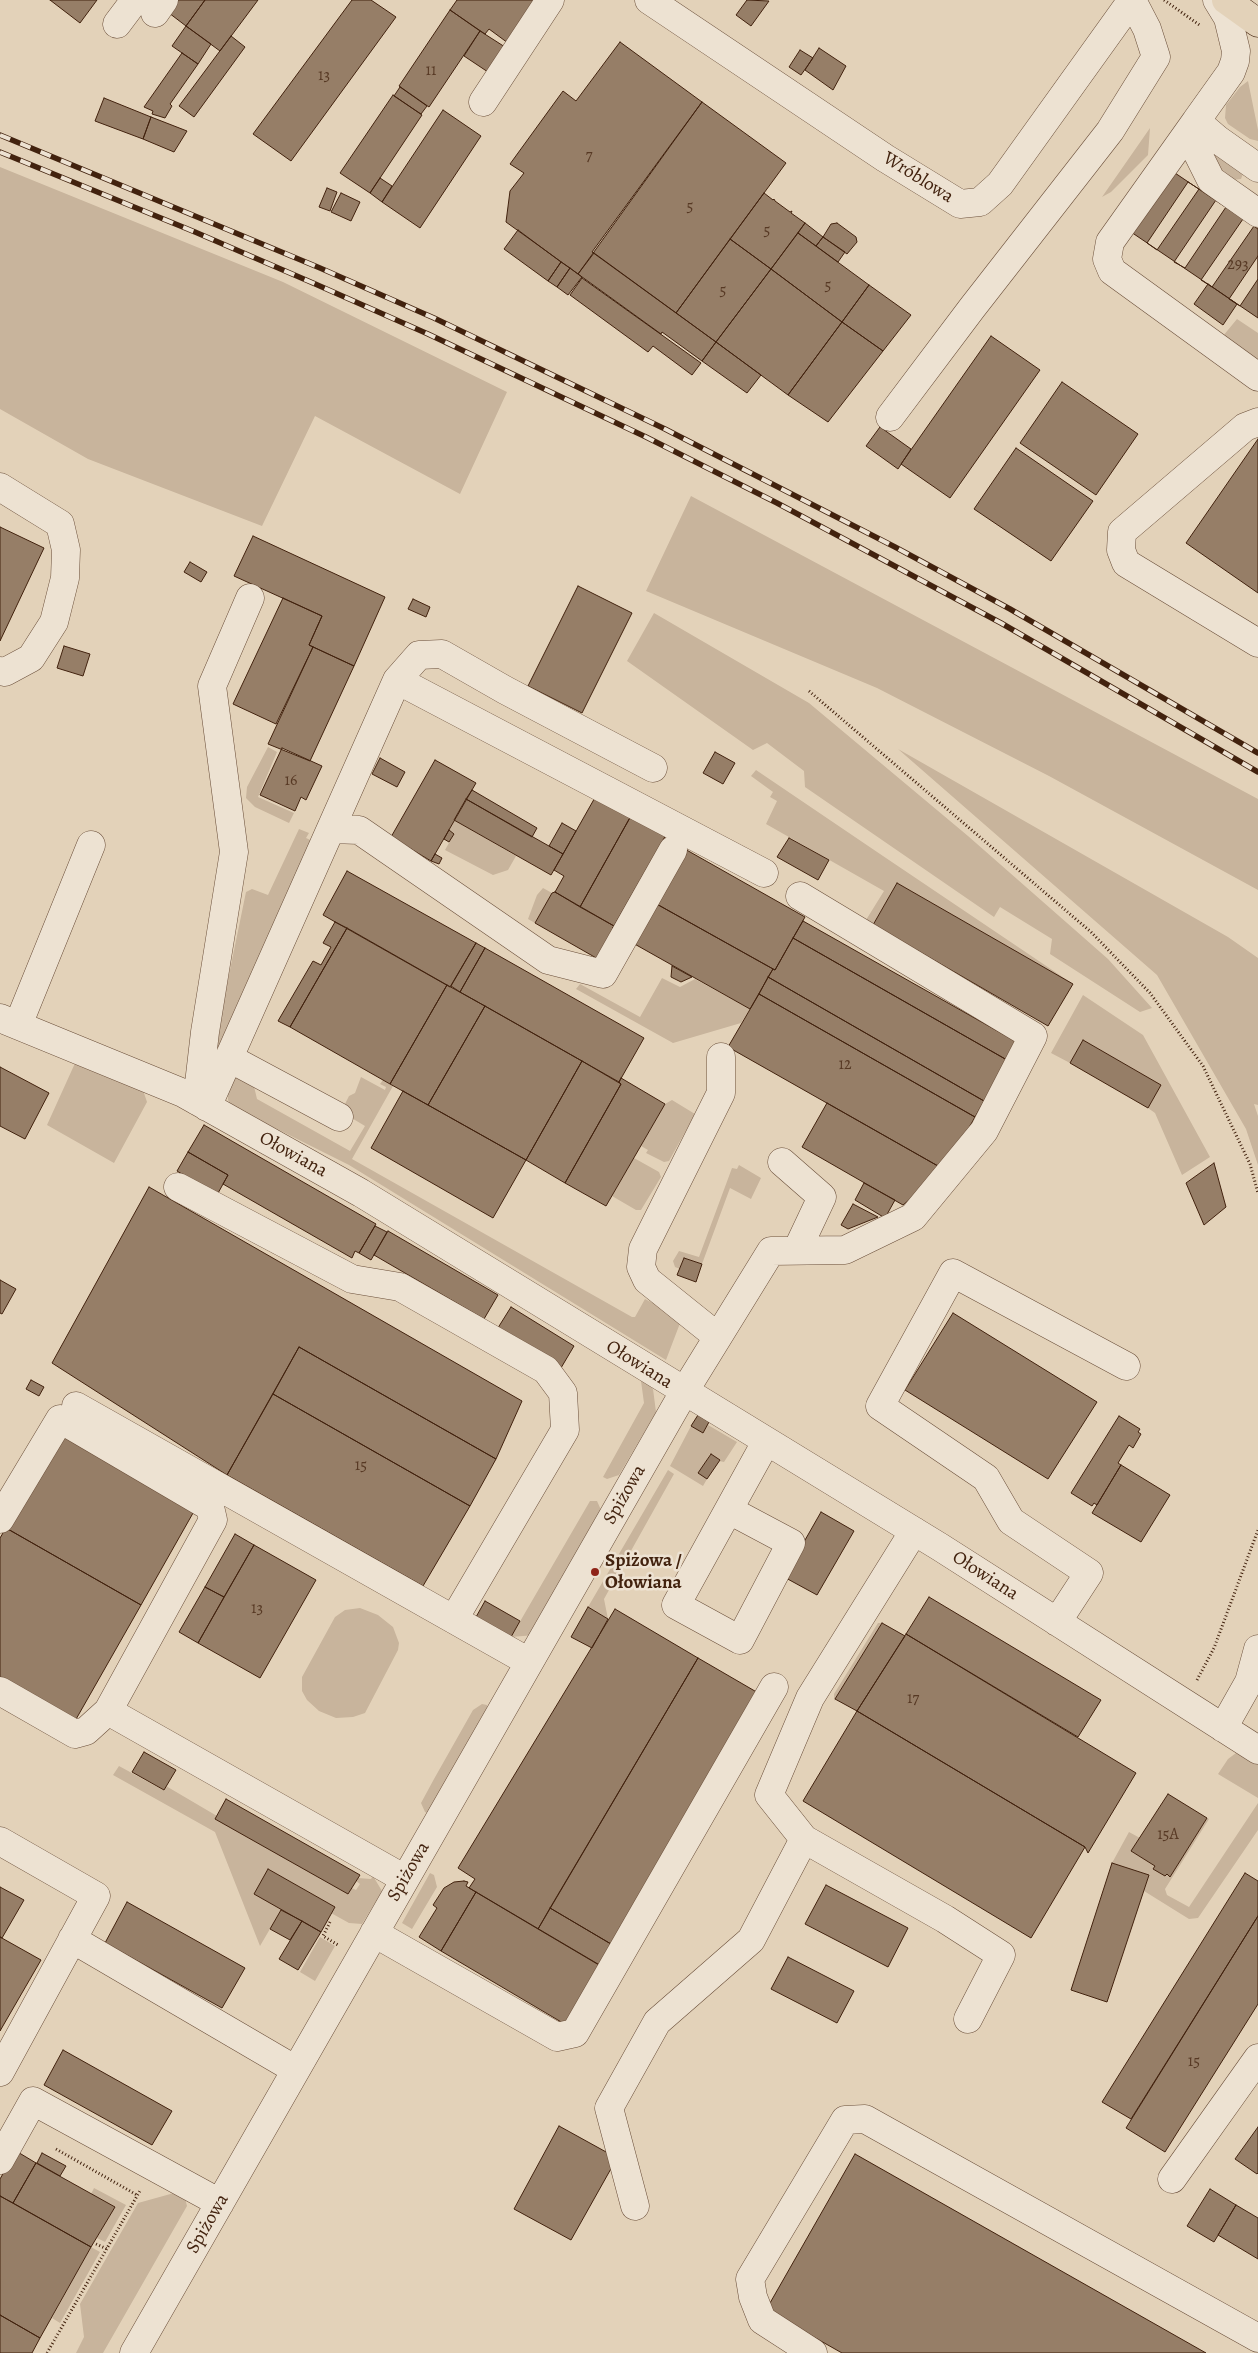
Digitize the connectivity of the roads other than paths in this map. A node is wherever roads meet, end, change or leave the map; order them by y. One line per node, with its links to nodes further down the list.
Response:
1 (550, 0): 9 (street)
2 (649, 0): 3 (street, Wróblowa)
3 (1132, 0): 14 (street)
4 (1217, 0): 10 (street)
5 (1226, 0): 7 (main road)
6 (151, 4): 8 (street)
7 (1258, 23)
8 (118, 24)
9 (483, 102)
10 (1196, 121): 11 (street); 12 (street); 13 (street)
11 (1258, 168)
12 (1258, 213)
13 (1258, 378)
14 (890, 417)
15 (1258, 422): 18 (street)
16 (0, 488): 19 (street)
17 (250, 598): 30 (street)
18 (1258, 643)
19 (0, 671)
20 (397, 680): 21 (street); 22 (street); 25 (street)
21 (653, 768)
22 (331, 828): 24 (street); 29 (street)
23 (90, 845): 27 (street)
24 (673, 850)
25 (764, 873)
26 (800, 896): 34 (street)
27 (9, 1022): 30 (street, Ołowiana)
28 (721, 1057): 35 (street)
29 (229, 1058): 30 (street); 31 (street)
30 (202, 1104): 37 (street, Ołowiana)
31 (339, 1117)
32 (782, 1162): 34 (street)
33 (178, 1187): 43 (street)
34 (797, 1250): 35 (street, Spiżowa)
35 (718, 1337): 37 (street, Spiżowa)
36 (1126, 1366): 44 (street)
37 (684, 1392): 39 (street, Ołowiana); 46 (street, Spiżowa)
38 (76, 1406): 43 (street)
39 (766, 1442): 40 (street); 42 (street, Ołowiana)
40 (729, 1510): 40 (street)
41 (0, 1519): 49 (street)
42 (914, 1531): 44 (street, Ołowiana); 52 (street)
43 (454, 1619): 46 (street)
44 (1057, 1622): 50 (street, Ołowiana)
45 (1258, 1649): 50 (street)
46 (529, 1662): 54 (street, Spiżowa)
47 (774, 1687): 55 (street)
48 (0, 1692): 49 (street)
49 (108, 1711): 54 (street)
50 (1223, 1728): 51 (street, Ołowiana)
51 (1258, 1750)
52 (804, 1839): 57 (street); 64 (street)
53 (0, 1841): 56 (street)
54 (405, 1879): 55 (street, Spiżowa)
55 (374, 1933): 59 (street, Spiżowa)
56 (72, 1939): 59 (street); 60 (street)
57 (968, 2018)
58 (1258, 2058): 62 (street)
59 (296, 2070): 63 (street, Spiżowa)
60 (0, 2072)
61 (0, 2160): 63 (street)
62 (1172, 2179)
63 (220, 2203): 66 (street, Spiżowa)
64 (635, 2206)
65 (1258, 2338): 67 (street)
66 (134, 2353)
67 (813, 2353)

